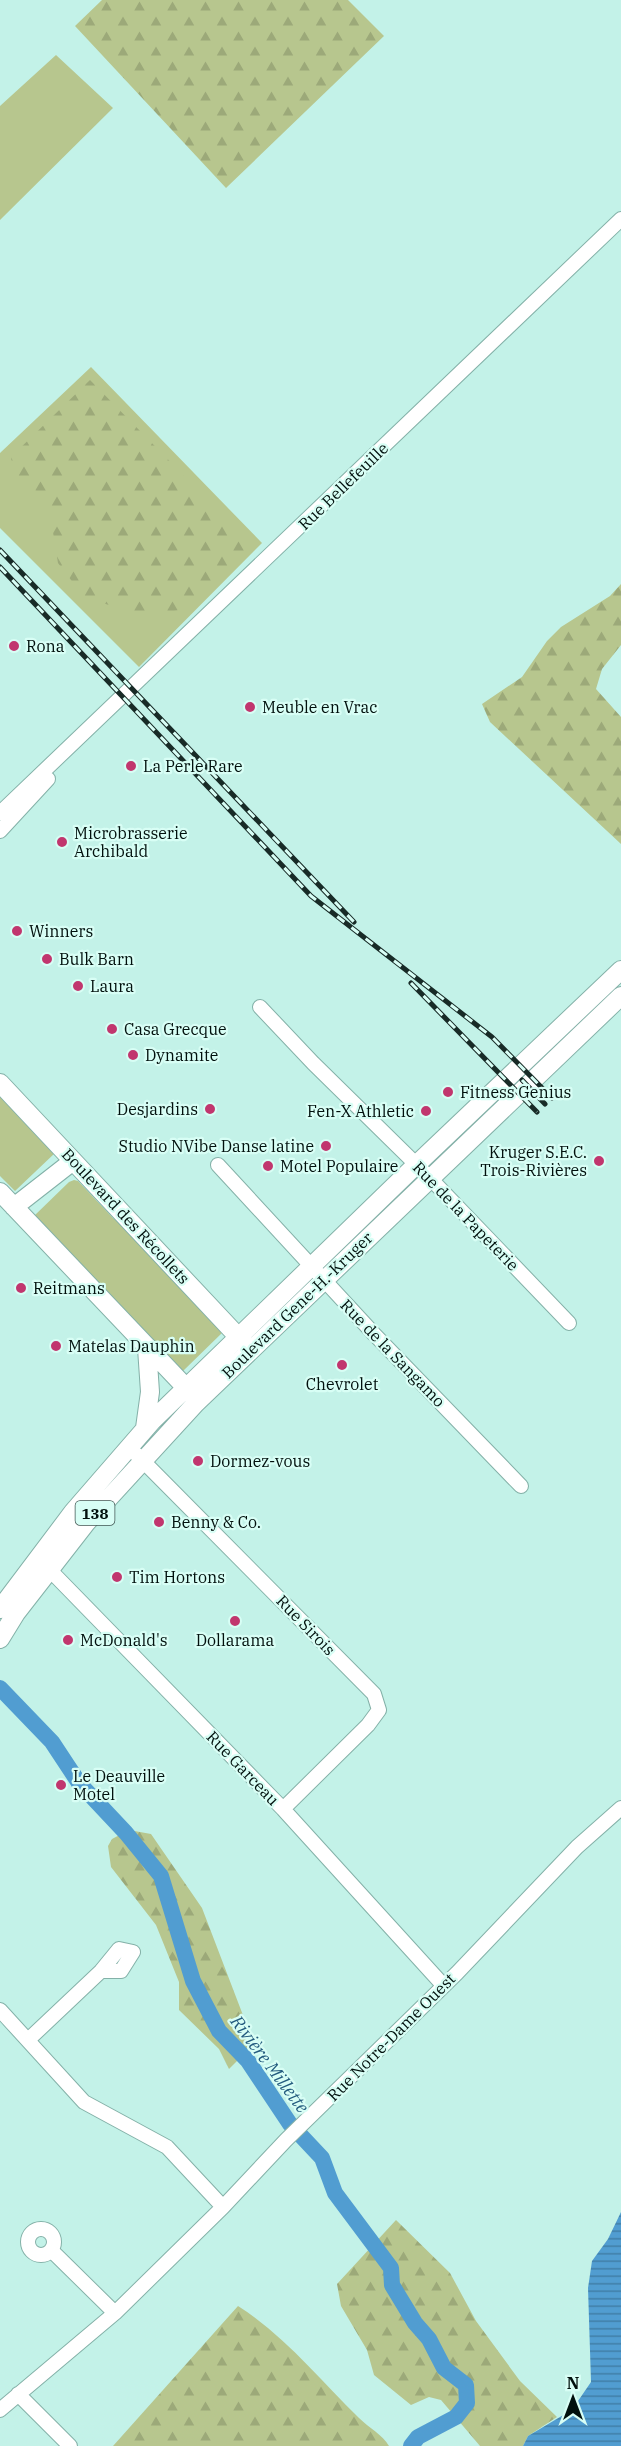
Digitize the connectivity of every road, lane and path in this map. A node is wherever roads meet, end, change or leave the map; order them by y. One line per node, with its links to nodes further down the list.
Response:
1 (621, 219): 2 (street, Rue Bellefeuille)
2 (65, 752): 3 (street, Rue Bellefeuille); 4 (street, Rue Bellefeuille)
3 (0, 813)
4 (0, 831)
5 (621, 970): 11 (main road, Boulevard Gene-H.-Kruger / 138)
6 (621, 996): 11 (main road, Boulevard Gene-H.-Kruger / 138)
7 (260, 1007): 11 (street, Rue de la Papeterie)
8 (0, 1083): 9 (main road, Boulevard des Récollets)
9 (73, 1161): 13 (main road); 16 (main road, Boulevard des Récollets)
10 (218, 1165): 14 (street, Rue de la Sangamo)
11 (423, 1171): 14 (main road, Boulevard Gene-H.-Kruger / 138); 15 (street, Rue de la Papeterie)
12 (0, 1192): 13 (main road)
13 (14, 1207): 17 (main road)
14 (318, 1273): 16 (main road, Boulevard Gene-H.-Kruger / 138); 23 (street, Rue de la Sangamo)
15 (569, 1323)
16 (245, 1343): 18 (main road, Boulevard Gene-H.-Kruger / 138); 19 (main road, Boulevard Gene-H.-Kruger / 138)
17 (147, 1348): 18 (main road); 20 (main road)
18 (186, 1388): 19 (main road); 20 (main road, Boulevard Gene-H.-Kruger / 138)
19 (199, 1400): 22 (main road, Boulevard Gene-H.-Kruger / 138)
20 (146, 1428): 21 (main road, Boulevard Gene-H.-Kruger / 138)
21 (129, 1447): 22 (street, Rue Sirois); 24 (main road, Boulevard Gene-H.-Kruger / 138)
22 (143, 1460): 24 (main road, Boulevard Gene-H.-Kruger / 138); 28 (street, Rue Sirois)
23 (521, 1486)
24 (43, 1563): 25 (main road, Boulevard Gene-H.-Kruger / 138); 26 (main road, Boulevard Gene-H.-Kruger / 138); 28 (street, Rue Garceau)
25 (0, 1609)
26 (0, 1639)
27 (621, 1808): 30 (street, Rue Notre-Dame Ouest)
28 (283, 1809): 30 (street, Rue Garceau)
29 (101, 1971): 32 (street)
30 (443, 1985): 33 (street, Rue Notre-Dame Ouest)
31 (0, 2010): 32 (street)
32 (28, 2040): 33 (street)
33 (223, 2207): 35 (street, Rue Notre-Dame Ouest)
34 (51, 2250): 35 (street)
35 (115, 2313): 36 (street, Rue Notre-Dame Ouest)
36 (6, 2401): 37 (street)
37 (70, 2446)

